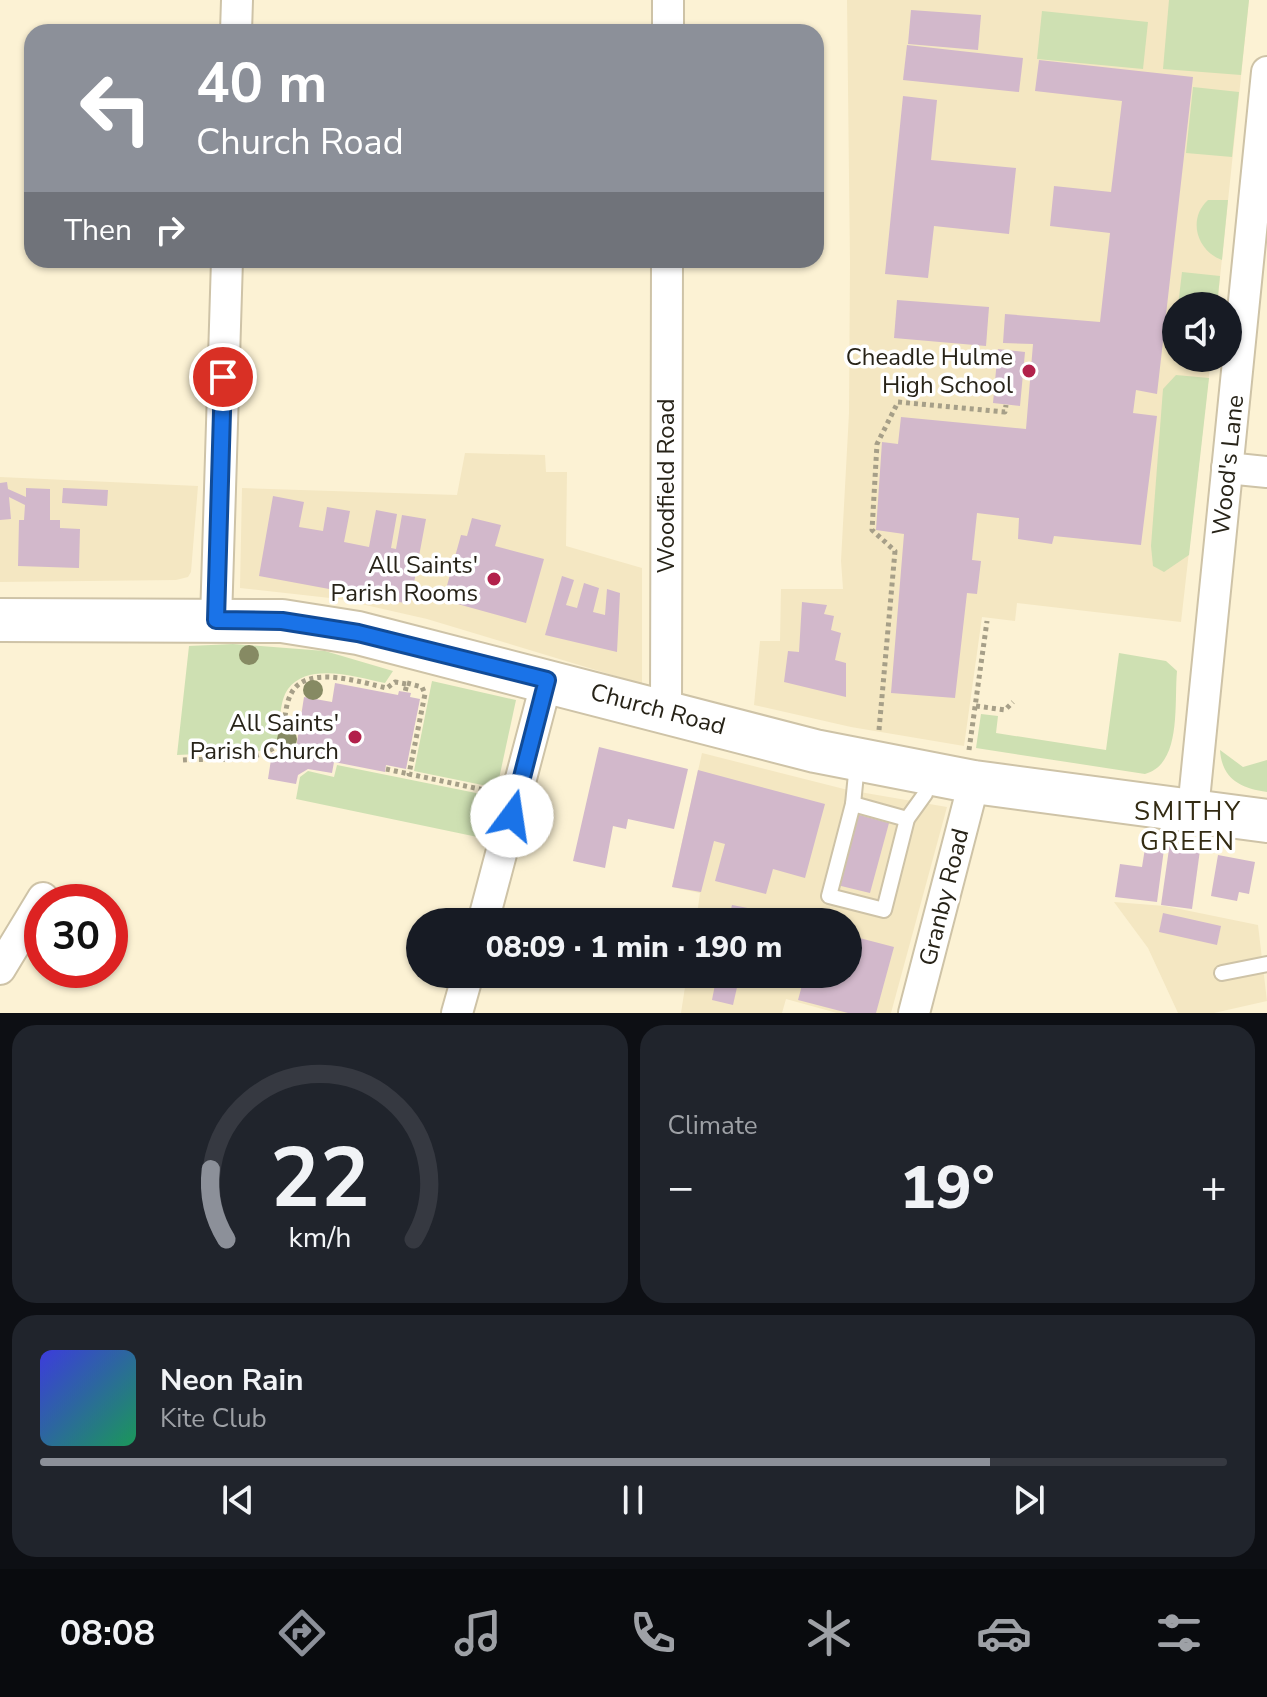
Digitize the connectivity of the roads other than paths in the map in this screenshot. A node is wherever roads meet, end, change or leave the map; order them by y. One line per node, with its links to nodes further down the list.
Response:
1 (237, 0): 3 (street)
2 (668, 0): 4 (street)
3 (236, 24)
4 (668, 24)
5 (1267, 72): 8 (street, Wood's Lane)
6 (227, 268): 11 (street)
7 (667, 268): 13 (street, Woodfield Road)
8 (1227, 468): 9 (street); 17 (street, Wood's Lane)
9 (1267, 472)
10 (0, 620): 11 (main road, Church Road)
11 (216, 620): 12 (main road, Church Road)
12 (547, 680): 13 (main road, Church Road); 20 (street)
13 (666, 711): 14 (main road, Church Road)
14 (867, 761): 15 (main road, Church Road); 16 (lane)
15 (956, 778): 17 (main road, Church Road); 18 (lane); 27 (street, Granby Road)
16 (853, 804): 18 (lane); 18 (lane)
17 (1193, 810): 19 (main road, Church Road)
18 (907, 819)
19 (1267, 821)
20 (487, 908)
21 (24, 929): 23 (street)
22 (1267, 964): 24 (lane)
23 (0, 969)
24 (1222, 973)
25 (464, 988): 26 (street)
26 (457, 1013)
27 (914, 1013)

